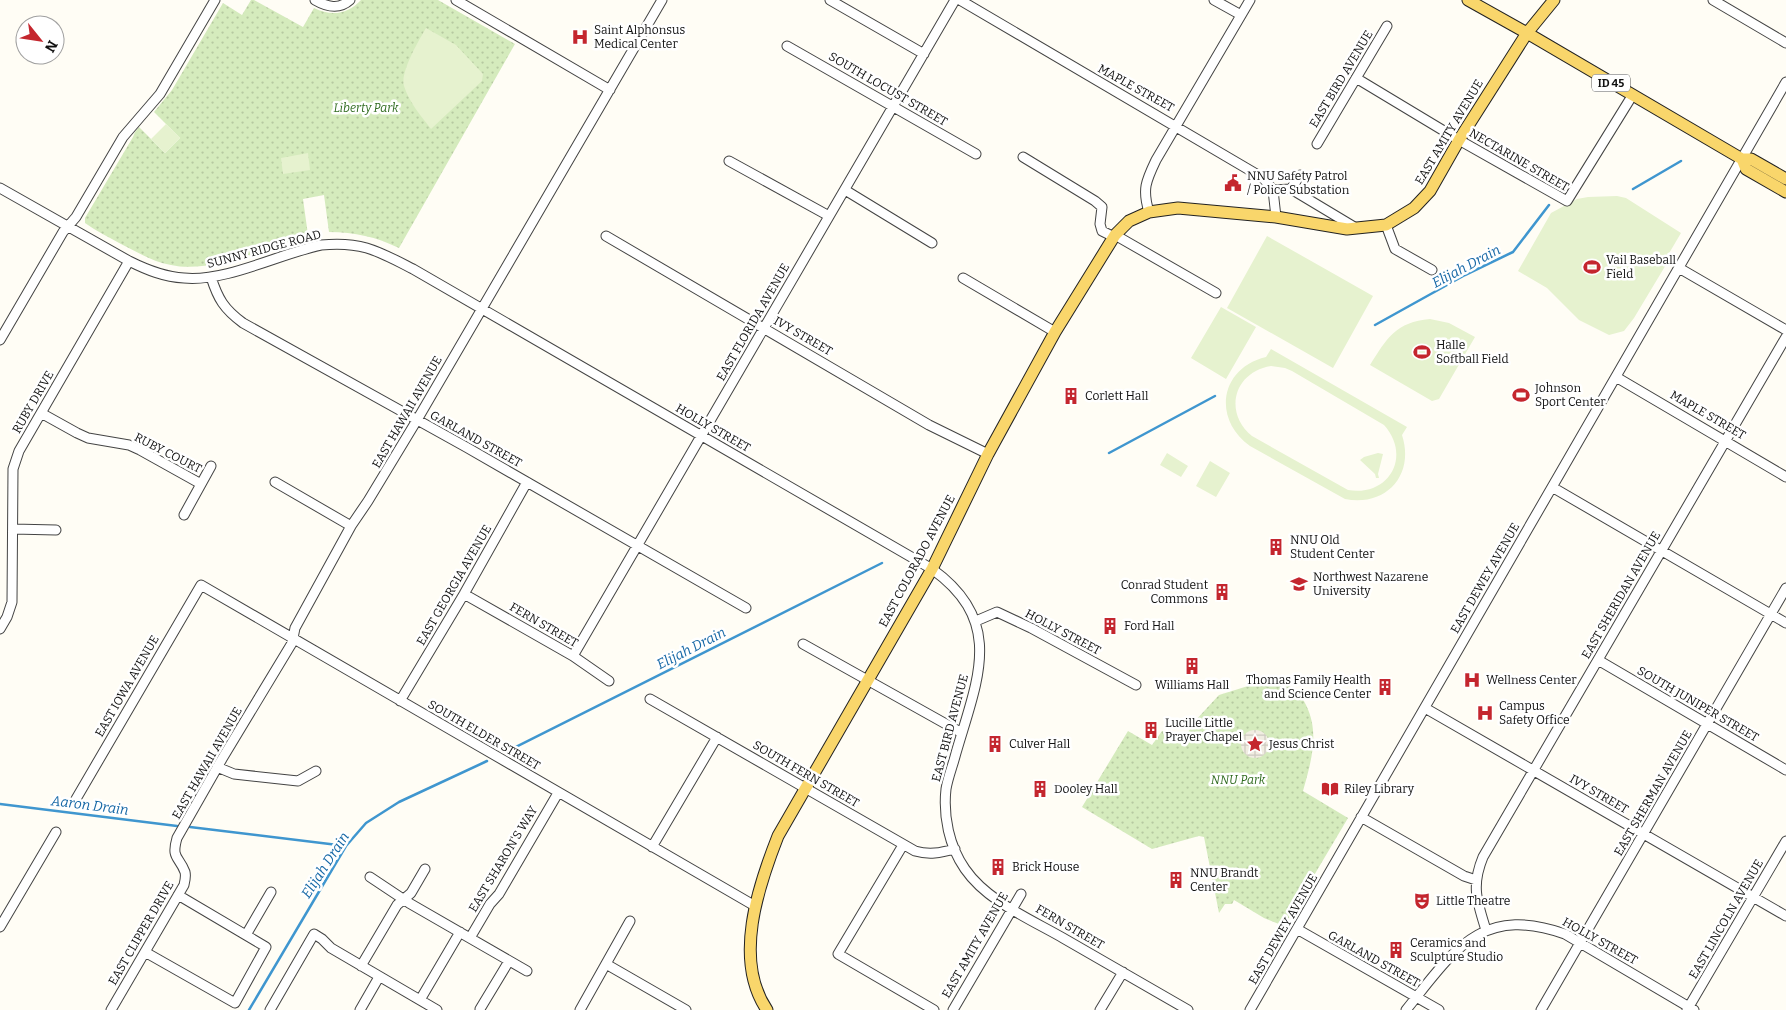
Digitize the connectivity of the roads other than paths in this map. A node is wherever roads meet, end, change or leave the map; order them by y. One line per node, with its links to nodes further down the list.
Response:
1 (214, 0): 43 (street)
2 (316, 0): 3 (street)
3 (350, 0)
4 (456, 0): 22 (street)
5 (662, 0): 22 (street, EAST HAWAII AVENUE)
6 (830, 0): 19 (street)
7 (955, 0): 19 (street, EAST FLORIDA AVENUE)
8 (960, 0): 25 (street, MAPLE STREET)
9 (1214, 0): 14 (street)
10 (1250, 0): 14 (street)
11 (1468, 0): 16 (main road, ID 45)
12 (1554, 0): 16 (main road, EAST AMITY AVENUE)
13 (1712, 0): 17 (street)
14 (1241, 15): 25 (street)
15 (1387, 26): 20 (street, EAST BIRD AVENUE)
16 (1527, 33): 23 (main road, ID 45); 26 (main road, EAST AMITY AVENUE)
17 (1786, 43)
18 (787, 46): 24 (street, SOUTH LOCUST STREET)
19 (924, 54): 24 (street, EAST FLORIDA AVENUE)
20 (1356, 78): 26 (street, NECTARINE STREET); 27 (street, EAST BIRD AVENUE)
21 (1786, 82): 30 (street, EAST DEWEY AVENUE)
22 (610, 90): 54 (street, EAST HAWAII AVENUE)
23 (1632, 96): 26 (street, NECTARINE STREET); 30 (main road, ID 45)
24 (892, 106): 28 (street, SOUTH LOCUST STREET); 35 (street, EAST FLORIDA AVENUE)
25 (1176, 126): 36 (street, MAPLE STREET); 39 (street)
26 (1459, 140): 42 (main road, EAST AMITY AVENUE)
27 (1317, 144)
28 (976, 154)
29 (1023, 157): 46 (street)
30 (1742, 159): 33 (main road, ID 45); 38 (main road, ID 45); 49 (street, EAST DEWEY AVENUE)
31 (728, 160): 40 (street)
32 (1300, 175): 37 (street)
33 (1786, 179)
34 (0, 188): 43 (street, SUNNY RIDGE ROAD)
35 (845, 190): 40 (street, EAST FLORIDA AVENUE); 47 (street)
36 (1272, 190): 37 (street); 41 (street)
37 (1291, 190): 44 (street)
38 (1786, 192)
39 (1149, 212): 41 (main road); 46 (main road)
40 (829, 216): 55 (street, EAST FLORIDA AVENUE)
41 (1276, 217): 44 (main road)
42 (1386, 224): 44 (main road); 50 (street)
43 (68, 226): 48 (street, SUNNY RIDGE ROAD); 59 (street)
44 (1356, 228)
45 (606, 236): 55 (street, IVY STREET)
46 (1115, 236): 53 (street); 57 (main road, EAST COLORADO AVENUE)
47 (932, 243)
48 (129, 261): 51 (street, SUNNY RIDGE ROAD); 61 (street, RUBY DRIVE)
49 (1679, 268): 56 (street); 60 (street, EAST DEWEY AVENUE)
50 (1432, 270)
51 (211, 277): 54 (street, SUNNY RIDGE ROAD); 62 (street, GARLAND STREET)
52 (963, 278): 57 (street)
53 (1216, 293)
54 (482, 308): 62 (street, EAST HAWAII AVENUE); 63 (street, HOLLY STREET)
55 (764, 328): 63 (street, EAST FLORIDA AVENUE); 65 (street, IVY STREET)
56 (1786, 330)
57 (1055, 332): 65 (main road, EAST COLORADO AVENUE)
58 (1786, 337): 64 (street, EAST SHERIDAN AVENUE)
59 (0, 340)
60 (1616, 377): 64 (street, MAPLE STREET); 71 (street, EAST DEWEY AVENUE)
61 (41, 412): 70 (street, RUBY COURT); 74 (street, RUBY DRIVE)
62 (417, 420): 69 (street, GARLAND STREET); 73 (street, EAST HAWAII AVENUE)
63 (702, 436): 76 (street, EAST FLORIDA AVENUE); 78 (street, HOLLY STREET)
64 (1725, 441): 67 (street, MAPLE STREET); 77 (street, EAST SHERIDAN AVENUE)
65 (988, 454): 78 (main road, EAST COLORADO AVENUE)
66 (211, 466): 70 (street, RUBY COURT)
67 (1786, 477)
68 (275, 482): 73 (street)
69 (527, 482): 76 (street, GARLAND STREET); 81 (street, EAST GEORGIA AVENUE)
70 (201, 484): 72 (street, RUBY COURT)
71 (1552, 487): 77 (street); 96 (street, EAST DEWEY AVENUE)
72 (184, 515)
73 (351, 526): 87 (street, EAST HAWAII AVENUE)
74 (13, 529): 75 (street); 86 (street, RUBY DRIVE)
75 (56, 530)
76 (638, 544): 82 (street, GARLAND STREET); 89 (street, EAST FLORIDA AVENUE)
77 (1661, 551): 83 (street); 90 (street, EAST SHERIDAN AVENUE)
78 (932, 569): 84 (street, EAST BIRD AVENUE); 91 (main road, EAST COLORADO AVENUE)
79 (201, 585): 87 (street, SOUTH ELDER STREET); 106 (street, EAST IOWA AVENUE)
80 (1786, 588): 83 (street, EAST SHERMAN AVENUE)
81 (464, 594): 89 (street, FERN STREET); 95 (street, EAST GEORGIA AVENUE)
82 (746, 608)
83 (1771, 614): 85 (street); 97 (street, EAST SHERMAN AVENUE)
84 (976, 621): 93 (street, HOLLY STREET); 98 (street, EAST BIRD AVENUE)
85 (1786, 623)
86 (0, 629)
87 (293, 637): 95 (street, SOUTH ELDER STREET); 100 (street, EAST HAWAII AVENUE)
88 (803, 644): 91 (street)
89 (573, 656): 92 (street, FERN STREET)
90 (1598, 660): 97 (street, SOUTH JUNIPER STREET); 101 (street, EAST SHERIDAN AVENUE)
91 (868, 679): 98 (street); 104 (main road, EAST COLORADO AVENUE)
92 (609, 681)
93 (1136, 685)
94 (650, 699): 99 (street, SOUTH FERN STREET)
95 (400, 700): 105 (street, SOUTH ELDER STREET)
96 (1425, 708): 101 (street, IVY STREET); 107 (street, EAST DEWEY AVENUE)
97 (1707, 724): 102 (street, SOUTH JUNIPER STREET); 109 (street, EAST SHERMAN AVENUE)
98 (962, 732): 114 (street, EAST BIRD AVENUE)
99 (717, 737): 104 (street, SOUTH FERN STREET); 113 (street)
100 (218, 767): 103 (street); 110 (street, EAST HAWAII AVENUE)
101 (1533, 770): 109 (street, IVY STREET); 117 (street, EAST SHERIDAN AVENUE)
102 (1786, 770)
103 (316, 771)
104 (805, 788): 112 (street, SOUTH FERN STREET); 123 (main road, EAST COLORADO AVENUE)
105 (558, 793): 113 (street, SOUTH ELDER STREET); 132 (street, EAST SHARON'S WAY)
106 (76, 799)
107 (1361, 817): 117 (street); 128 (street, EAST DEWEY AVENUE)
108 (56, 832): 127 (street)
109 (1643, 834): 121 (street, IVY STREET); 133 (street, EAST SHERMAN AVENUE)
110 (177, 838): 120 (street, EAST CLIPPER DRIVE)
111 (1786, 841): 121 (street, EAST LINCOLN AVENUE)
112 (903, 845): 114 (street, SOUTH FERN STREET); 152 (street)
113 (652, 847): 123 (street, SOUTH ELDER STREET)
114 (955, 850): 124 (street, FERN STREET)
115 (425, 869): 122 (street)
116 (370, 877): 122 (street)
117 (1476, 880): 129 (street, EAST SHERIDAN AVENUE)
118 (271, 892): 131 (street)
119 (1020, 894): 124 (street, EAST AMITY AVENUE)
120 (178, 895): 131 (street); 134 (street, EAST CLIPPER DRIVE)
121 (1753, 898): 125 (street, IVY STREET); 145 (street, EAST LINCOLN AVENUE)
122 (404, 899): 130 (street); 137 (street)
123 (755, 906): 151 (main road, EAST COLORADO AVENUE)
124 (1012, 908): 139 (street, FERN STREET); 153 (street, EAST AMITY AVENUE)
125 (1786, 916)
126 (630, 921): 136 (street)
127 (0, 927)
128 (1297, 930): 141 (street, GARLAND STREET); 156 (street, EAST DEWEY AVENUE)
129 (1486, 930): 133 (street, HOLLY STREET); 141 (street)
130 (460, 932): 132 (street); 142 (street)
131 (246, 935): 134 (street)
132 (470, 938): 135 (street)
133 (1580, 942): 145 (street, HOLLY STREET); 159 (street, EAST SHERMAN AVENUE)
134 (145, 952): 144 (street, EAST CLIPPER DRIVE)
135 (509, 961): 138 (street); 143 (street)
136 (606, 964): 149 (street); 150 (street)
137 (361, 966): 140 (street); 146 (street)
138 (526, 971)
139 (1123, 972): 154 (street); 155 (street, FERN STREET)
140 (379, 977): 142 (street); 147 (street)
141 (1416, 997): 157 (street); 158 (street, GARLAND STREET)
142 (420, 1000): 148 (street)
143 (480, 1008)
144 (113, 1009)
145 (1690, 1009)
146 (270, 1010)
147 (360, 1010)
148 (437, 1010)
149 (580, 1010)
150 (686, 1010)
151 (767, 1010)
152 (934, 1010)
153 (953, 1010)
154 (1100, 1010)
155 (1188, 1010)
156 (1250, 1010)
157 (1406, 1010)
158 (1439, 1010)
159 (1541, 1010)

